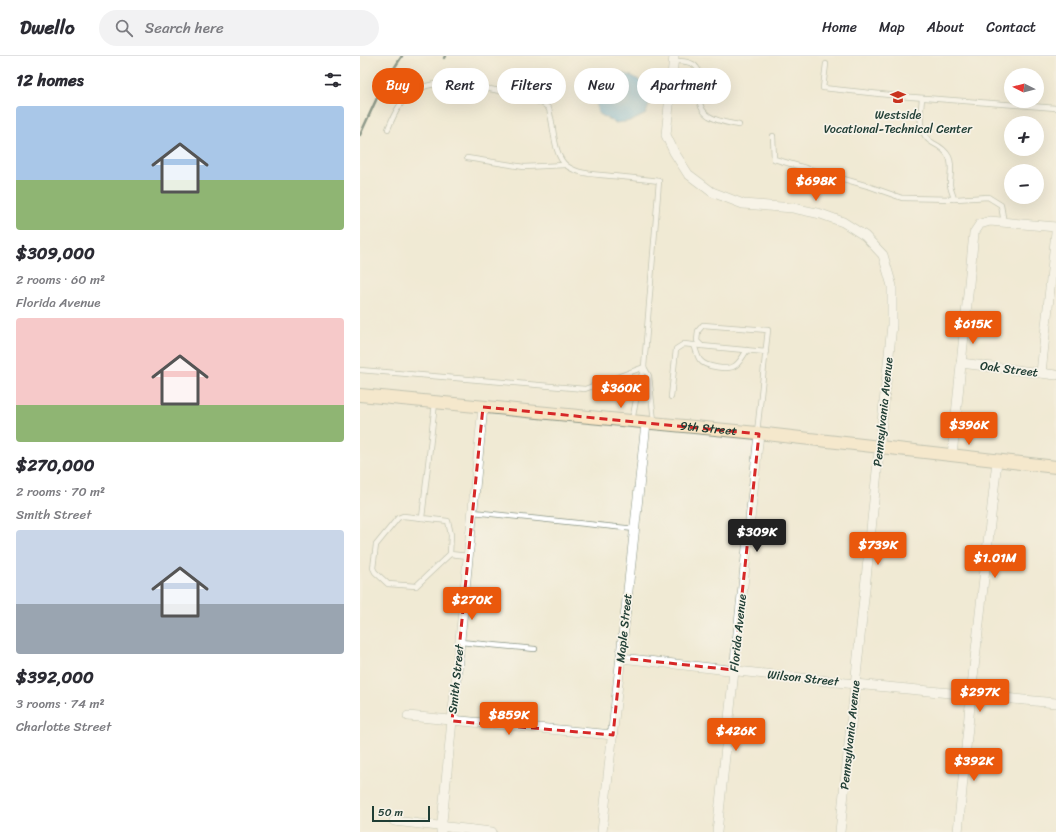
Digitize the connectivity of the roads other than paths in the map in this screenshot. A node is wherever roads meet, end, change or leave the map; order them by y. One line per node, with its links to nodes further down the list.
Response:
1 (674, 58): 5 (lane); 30 (street, Pennsylvania Avenue)
2 (826, 64): 3 (lane)
3 (922, 98): 4 (lane); 10 (lane)
4 (1056, 108)
5 (739, 125)
6 (388, 129): 9 (lane)
7 (773, 136): 10 (lane)
8 (467, 158): 9 (lane)
9 (565, 165): 19 (lane)
10 (954, 199): 11 (lane)
11 (1004, 223): 12 (street); 18 (street)
12 (1056, 227)
13 (1056, 232): 21 (street)
14 (694, 345): 15 (lane); 16 (lane); 24 (lane)
15 (702, 346): 16 (lane); 17 (lane)
16 (747, 350): 17 (lane)
17 (766, 352): 29 (lane)
18 (961, 364): 21 (street, Oak Street); 31 (street)
19 (644, 367): 20 (lane); 27 (lane); 28 (lane)
20 (360, 370)
21 (1041, 373): 22 (street, Oak Street)
22 (1056, 375)
23 (360, 395): 25 (street, 9th Street)
24 (671, 397)
25 (435, 402): 26 (street, 9th Street); 35 (lane)
26 (483, 407): 27 (street, 9th Street); 34 (street, Smith Street)
27 (632, 422): 28 (street, 9th Street)
28 (650, 424): 29 (street, 9th Street); 36 (street, Maple Street)
29 (758, 434): 30 (street, 9th Street); 42 (street, Florida Avenue)
30 (880, 447): 31 (street, 9th Street); 43 (street, Pennsylvania Avenue)
31 (952, 456): 32 (street, 9th Street)
32 (997, 461): 33 (street, 9th Street); 44 (street)
33 (1056, 467)
34 (473, 512): 36 (lane); 38 (street, Smith Street)
35 (422, 518): 37 (lane); 37 (lane)
36 (635, 529): 41 (street, Maple Street)
37 (450, 554): 38 (lane)
38 (468, 556): 39 (street, Smith Street)
39 (460, 642): 40 (lane); 47 (street, Smith Street)
40 (535, 649)
41 (621, 658): 42 (street, Wilson Street); 48 (street, Maple Street)
42 (734, 670): 43 (street, Wilson Street); 53 (street, Florida Avenue)
43 (855, 684): 44 (street, Wilson Street); 54 (street, Pennsylvania Avenue)
44 (971, 694): 45 (street, Wilson Street); 55 (street)
45 (1056, 703)
46 (408, 716): 47 (street)
47 (452, 721): 48 (street); 50 (street, Smith Street)
48 (613, 735): 52 (street, Maple Street)
49 (394, 820): 50 (street)
50 (442, 829): 51 (street)
51 (492, 832)
52 (602, 832)
53 (717, 832)
54 (840, 832)
55 (958, 832)

